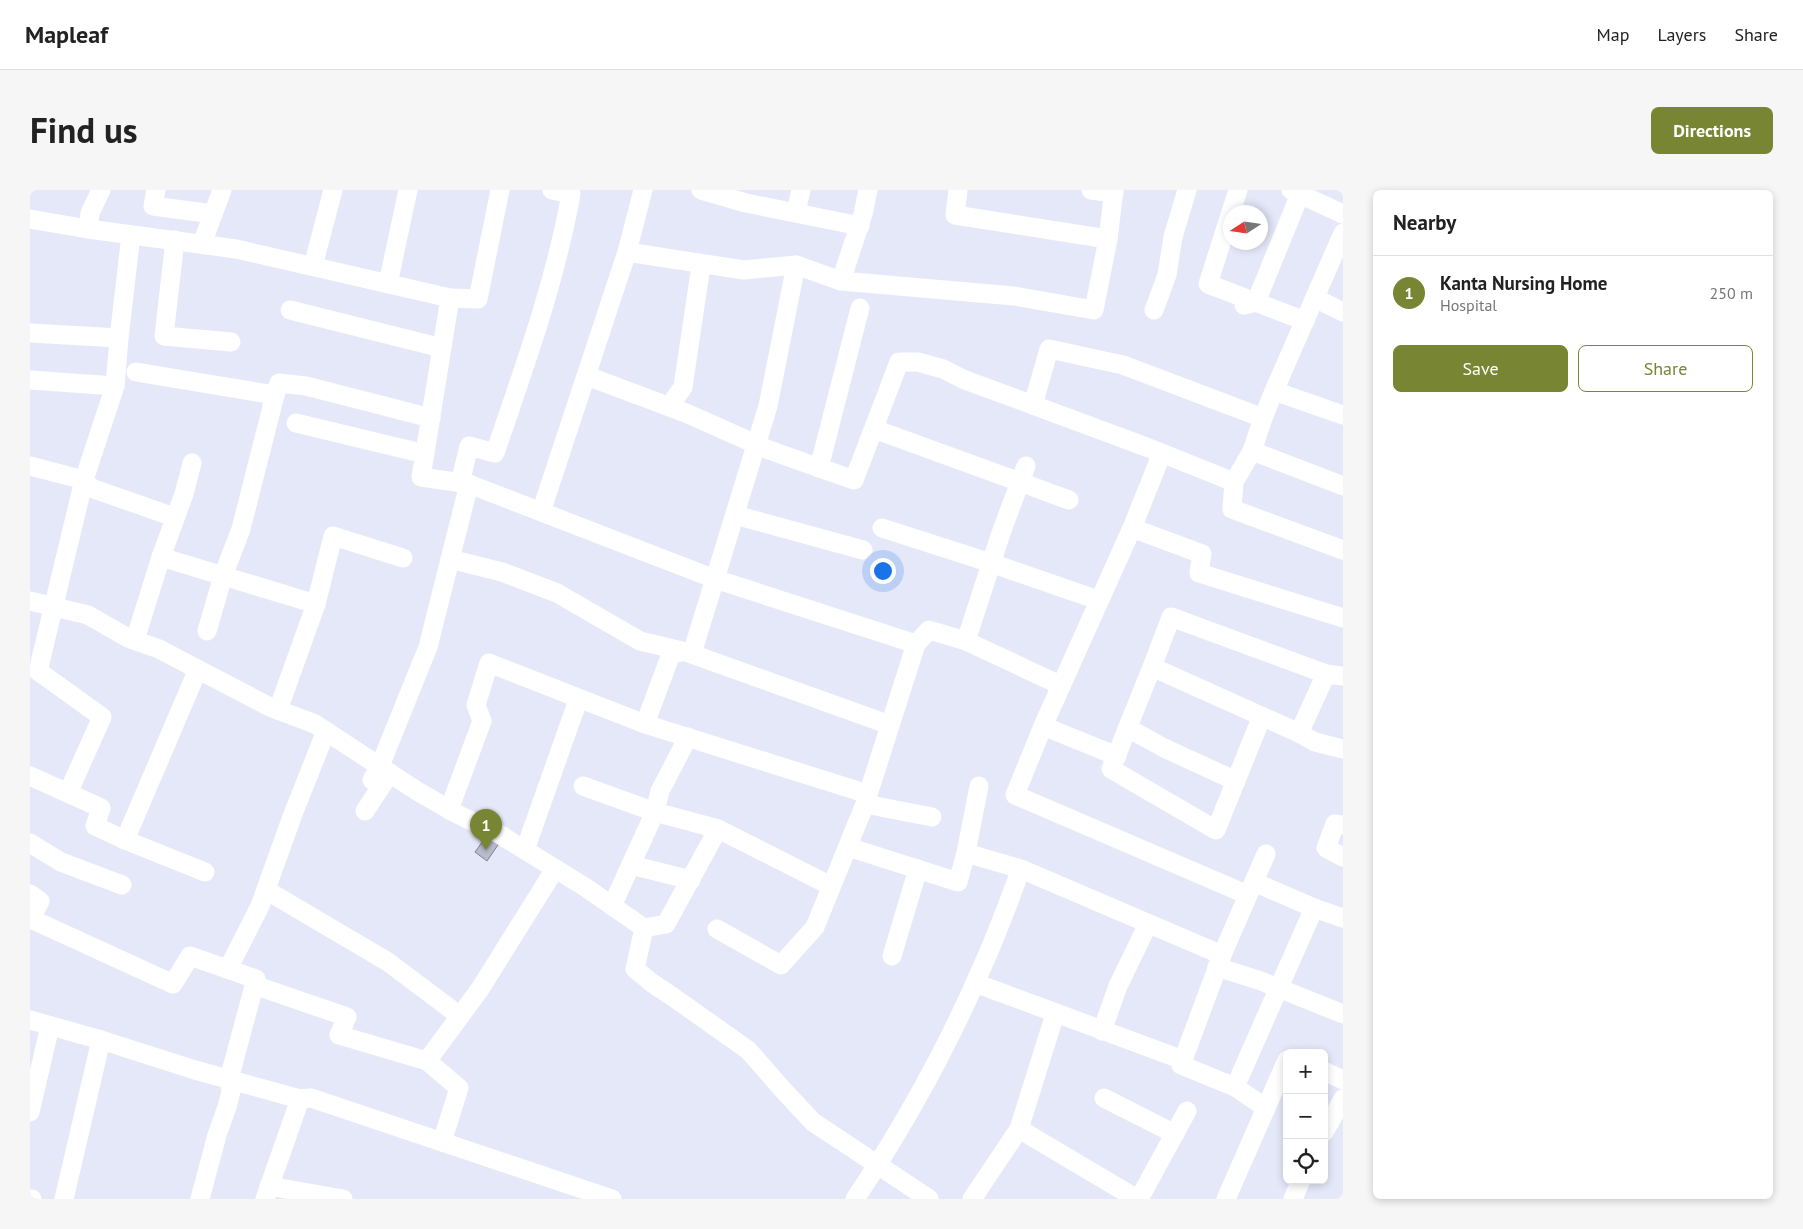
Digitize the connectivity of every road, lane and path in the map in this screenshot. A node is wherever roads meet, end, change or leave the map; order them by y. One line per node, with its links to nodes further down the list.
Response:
1 (101, 190): 24 (street)
2 (156, 190): 20 (street)
3 (222, 190): 20 (street)
4 (333, 190): 33 (street)
5 (408, 190): 36 (street)
6 (500, 190): 37 (street)
7 (552, 190): 72 (street)
8 (643, 190): 30 (street)
9 (701, 190): 18 (street)
10 (801, 190): 19 (street)
11 (868, 190): 23 (street)
12 (958, 190): 27 (street)
13 (1091, 190): 16 (street)
14 (1187, 190): 42 (street)
15 (1238, 190): 39 (street)
16 (1114, 191): 27 (street)
17 (1296, 192): 21 (street); 39 (street)
18 (748, 196): 19 (street)
19 (796, 212): 23 (street)
20 (213, 214): 29 (street)
21 (1343, 214)
22 (30, 218): 24 (street)
23 (860, 226): 35 (street)
24 (88, 229): 26 (street)
25 (1343, 233): 31 (street)
26 (131, 235): 28 (street); 46 (street)
27 (1108, 239): 35 (street)
28 (175, 240): 29 (street); 47 (street)
29 (202, 244): 33 (street)
30 (627, 252): 32 (street); 50 (street)
31 (1338, 258): 38 (street)
32 (796, 265): 35 (street); 62 (street)
33 (313, 266): 36 (street)
34 (700, 272): 56 (street)
35 (841, 281)
36 (388, 284): 37 (street)
37 (450, 298): 48 (street)
38 (1315, 298): 43 (street); 44 (street)
39 (1249, 304): 44 (street)
40 (860, 308): 68 (street)
41 (290, 310): 48 (street)
42 (1154, 310)
43 (1343, 312)
44 (1305, 321): 53 (street)
45 (30, 333): 46 (street)
46 (118, 338): 52 (street)
47 (231, 342)
48 (442, 348): 58 (street)
49 (136, 372): 54 (street)
50 (587, 376): 56 (street); 75 (street)
51 (30, 380): 52 (street)
52 (115, 386): 70 (street)
53 (1274, 391): 57 (street); 59 (street)
54 (275, 395): 58 (street); 86 (street)
55 (1033, 405): 59 (street); 61 (street); 64 (street)
56 (669, 407): 62 (street)
57 (1343, 415)
58 (431, 418): 65 (street)
59 (1262, 418): 63 (street)
60 (296, 423): 65 (street)
61 (874, 429): 68 (street); 69 (street)
62 (756, 444): 68 (street); 76 (street)
63 (1252, 451): 71 (street); 73 (street)
64 (1162, 453): 71 (street); 79 (street)
65 (425, 454): 72 (street)
66 (192, 463): 77 (street)
67 (30, 466): 70 (street)
68 (819, 468)
69 (1023, 475): 74 (street); 85 (street)
70 (84, 480): 77 (street); 91 (street)
71 (1234, 482): 81 (street)
72 (464, 484): 75 (street); 84 (street)
73 (1343, 486)
74 (1069, 500)
75 (541, 512): 87 (street)
76 (734, 515): 80 (street); 87 (street)
77 (174, 517): 82 (street)
78 (882, 528): 85 (street)
79 (1132, 528): 88 (street); 92 (street)
80 (863, 550)
81 (1343, 550)
82 (161, 557): 86 (street); 94 (street)
83 (402, 558): 90 (street)
84 (450, 560): 97 (street); 114 (street)
85 (991, 563): 88 (street); 95 (street)
86 (223, 576): 90 (street); 93 (street)
87 (715, 579): 96 (street); 97 (street)
88 (1098, 600): 101 (street)
89 (30, 601): 91 (street)
90 (316, 604): 103 (street)
91 (54, 607): 94 (street); 119 (street)
92 (1343, 618)
93 (207, 631)
94 (135, 640): 99 (street)
95 (966, 641): 96 (street); 101 (street)
96 (916, 644): 106 (street)
97 (686, 652): 105 (street); 106 (street)
98 (1152, 667): 100 (street); 104 (street); 108 (street)
99 (198, 669): 103 (street); 127 (street)
100 (1335, 675): 110 (street)
101 (1060, 685): 107 (street)
102 (576, 706): 130 (street)
103 (278, 710): 109 (street)
104 (1262, 716): 110 (street); 116 (street)
105 (645, 724): 111 (street); 121 (street)
106 (890, 725): 120 (street)
107 (1043, 726): 113 (street); 142 (street)
108 (1128, 728): 113 (street); 116 (street)
109 (326, 732): 114 (street); 143 (street)
110 (1299, 733): 112 (street)
111 (688, 738): 120 (street); 123 (street)
112 (1343, 749)
113 (1117, 756): 116 (street)
114 (380, 773): 121 (street); 122 (street)
115 (30, 776): 119 (street)
116 (1236, 781)
117 (583, 786): 123 (street)
118 (979, 786): 131 (street)
119 (68, 793): 127 (street)
120 (867, 799): 124 (street); 129 (street)
121 (449, 810): 130 (street)
122 (365, 811)
123 (654, 812): 126 (street); 134 (street)
124 (932, 817)
125 (1343, 825): 133 (street)
126 (718, 829): 139 (street); 141 (street)
127 (125, 840): 138 (street)
128 (30, 843): 140 (street)
129 (848, 847): 136 (street); 141 (street)
130 (525, 850): 135 (street)
131 (966, 853): 136 (street); 137 (street)
132 (1266, 854): 142 (street)
133 (1343, 857)
134 (631, 865): 139 (street); 145 (street)
135 (554, 868): 145 (street); 160 (street)
136 (918, 869): 152 (street)
137 (1021, 869): 149 (street); 155 (street)
138 (205, 872)
139 (691, 880): 150 (street)
140 (122, 885)
141 (831, 886): 151 (street)
142 (1251, 888): 146 (street); 153 (street)
143 (266, 890): 154 (street); 160 (street)
144 (30, 894): 148 (street)
145 (612, 906): 150 (street)
146 (1314, 908): 147 (street); 157 (street)
147 (1343, 918)
148 (30, 919): 154 (street)
149 (1148, 924): 153 (street); 164 (street)
150 (644, 928): 184 (street)
151 (716, 929)
152 (892, 956)
153 (1220, 961): 157 (street); 164 (street)
154 (228, 969): 156 (street)
155 (975, 983): 159 (street); 184 (street)
156 (254, 985): 167 (street); 171 (street)
157 (1280, 988): 158 (street); 173 (street)
158 (1341, 1010)
159 (1055, 1014): 164 (street); 181 (street)
160 (460, 1016): 167 (street)
161 (30, 1020): 162 (street)
162 (50, 1026): 165 (street); 179 (street)
163 (30, 1031): 166 (street)
164 (1102, 1031)
165 (101, 1040): 171 (street); 189 (street)
166 (30, 1060)
167 (427, 1061): 183 (street)
168 (1181, 1065): 173 (street)
169 (1283, 1069): 177 (street)
170 (1328, 1073): 172 (street)
171 (229, 1079): 175 (street); 190 (street)
172 (1343, 1080)
173 (1235, 1087): 177 (street)
174 (1104, 1098): 182 (street)
175 (300, 1099): 183 (street); 186 (street)
176 (1343, 1099): 180 (street)
177 (1266, 1108): 196 (street)
178 (1187, 1111): 182 (street)
179 (30, 1112)
180 (1328, 1125)
181 (1019, 1129): 194 (street); 195 (street)
182 (1175, 1134): 195 (street)
183 (442, 1142): 187 (street)
184 (878, 1166): 188 (street); 193 (street)
185 (1299, 1184): 197 (street)
186 (267, 1193): 191 (street)
187 (573, 1193): 192 (street)
188 (925, 1198)
189 (64, 1199)
190 (200, 1199)
191 (343, 1199)
192 (612, 1199)
193 (855, 1199)
194 (972, 1199)
195 (1138, 1199)
196 (1226, 1199)
197 (1293, 1199)

